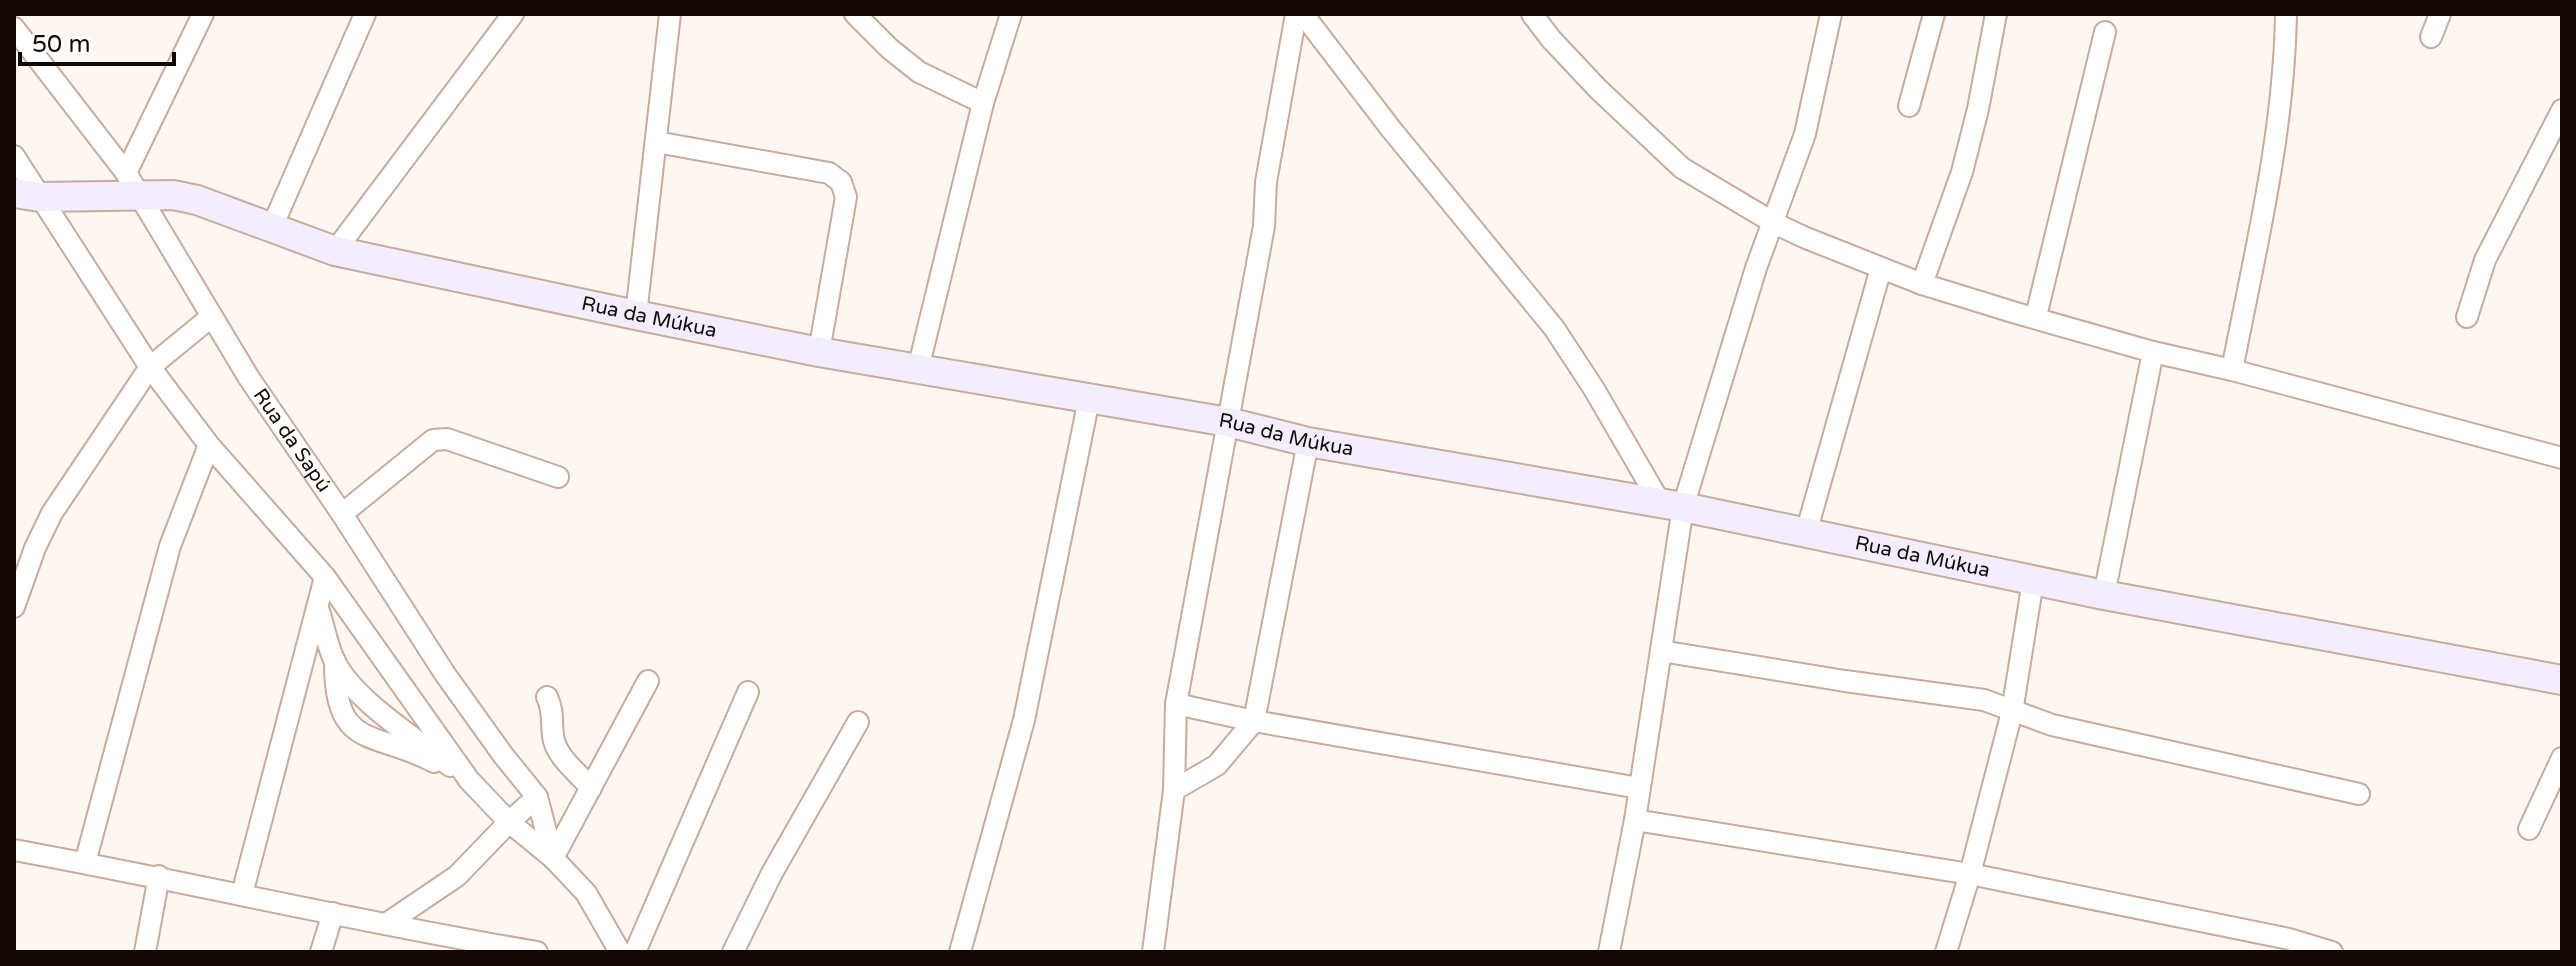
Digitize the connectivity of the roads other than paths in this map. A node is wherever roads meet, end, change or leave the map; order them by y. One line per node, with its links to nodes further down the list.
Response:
1 (203, 14): 23 (street)
2 (365, 14): 26 (street)
3 (513, 14): 27 (street)
4 (670, 14): 21 (street)
5 (855, 14): 18 (street)
6 (1296, 14): 40 (street)
7 (1303, 14): 45 (street)
8 (1532, 14): 25 (street)
9 (1831, 14): 25 (street)
10 (1934, 14): 19 (street)
11 (1996, 14): 29 (street)
12 (2286, 14): 38 (street)
13 (2440, 14): 17 (street)
14 (1009, 15): 18 (street)
15 (14, 28): 23 (street, Rua da Sapú)
16 (2105, 32): 31 (street)
17 (2431, 37)
18 (983, 103): 37 (street)
19 (1909, 106)
20 (2562, 110): 33 (street)
21 (656, 142): 30 (street); 34 (street)
22 (14, 156): 24 (street, Rua da Sapú)
23 (132, 184): 24 (street, Rua da Múkua); 26 (street, Rua da Múkua); 32 (street, Rua da Sapú)
24 (27, 195): 36 (street, Rua da Sapú)
25 (1774, 223): 28 (street); 45 (street)
26 (272, 227): 27 (street, Rua da Múkua)
27 (335, 251): 30 (street, Rua da Múkua)
28 (1881, 268): 29 (street); 47 (street)
29 (1922, 284): 31 (street)
30 (636, 315): 34 (street, Rua da Múkua)
31 (2036, 316): 35 (street)
32 (211, 317): 36 (street); 46 (street, Rua da Sapú)
33 (2467, 317)
34 (819, 352): 37 (street, Rua da Múkua)
35 (2153, 352): 38 (street); 51 (street)
36 (150, 367): 42 (street, Rua da Sapú); 50 (street)
37 (918, 369): 39 (street, Rua da Múkua)
38 (2232, 370): 43 (street)
39 (1089, 399): 40 (street, Rua da Múkua); 89 (street)
40 (1228, 422): 41 (street, Rua da Múkua); 60 (street)
41 (1308, 442): 45 (street, Rua da Múkua); 62 (street)
42 (209, 445): 48 (street, Rua da Sapú); 76 (street)
43 (2562, 458)
44 (558, 477): 46 (street)
45 (1672, 506): 47 (street, Rua da Múkua); 54 (street)
46 (342, 514): 70 (street, Rua da Sapú)
47 (1806, 533): 49 (street, Rua da Múkua)
48 (325, 577): 53 (street); 65 (street, Rua da Sapú)
49 (2033, 581): 51 (street, Rua da Múkua); 61 (street)
50 (17, 583): 52 (street)
51 (2104, 595): 56 (street, Rua da Múkua)
52 (14, 607)
53 (318, 607): 55 (street); 79 (street)
54 (1661, 651): 61 (street); 67 (street)
55 (335, 661): 65 (street); 65 (street)
56 (2562, 680)
57 (648, 681): 66 (street)
58 (748, 692): 87 (street)
59 (547, 697): 66 (street)
60 (1176, 704): 62 (street); 68 (street)
61 (2012, 712): 69 (street); 77 (street)
62 (1254, 721): 67 (street); 68 (street)
63 (858, 722): 88 (street)
64 (2562, 758): 73 (street)
65 (469, 780): 72 (street, Rua da Sapú)
66 (591, 788): 75 (street)
67 (1639, 788): 71 (street)
68 (1174, 790): 90 (street)
69 (2359, 794)
70 (537, 797): 72 (street); 75 (street, Rua da Sapú)
71 (1635, 820): 77 (street); 91 (street)
72 (509, 822): 75 (street, Rua da Sapú); 81 (street)
73 (2529, 829)
74 (14, 850): 76 (street)
75 (553, 858): 86 (street, Rua da Sapú)
76 (85, 863): 78 (street)
77 (1970, 874): 92 (street); 93 (street)
78 (159, 876): 79 (street); 83 (street)
79 (242, 894): 80 (street)
80 (333, 913): 81 (street); 84 (street)
81 (386, 924): 82 (street)
82 (496, 949): 85 (street)
83 (145, 952)
84 (321, 952)
85 (537, 952)
86 (620, 952)
87 (635, 952)
88 (733, 952)
89 (960, 952)
90 (1153, 952)
91 (1609, 952)
92 (1946, 952)
93 (2332, 952)

